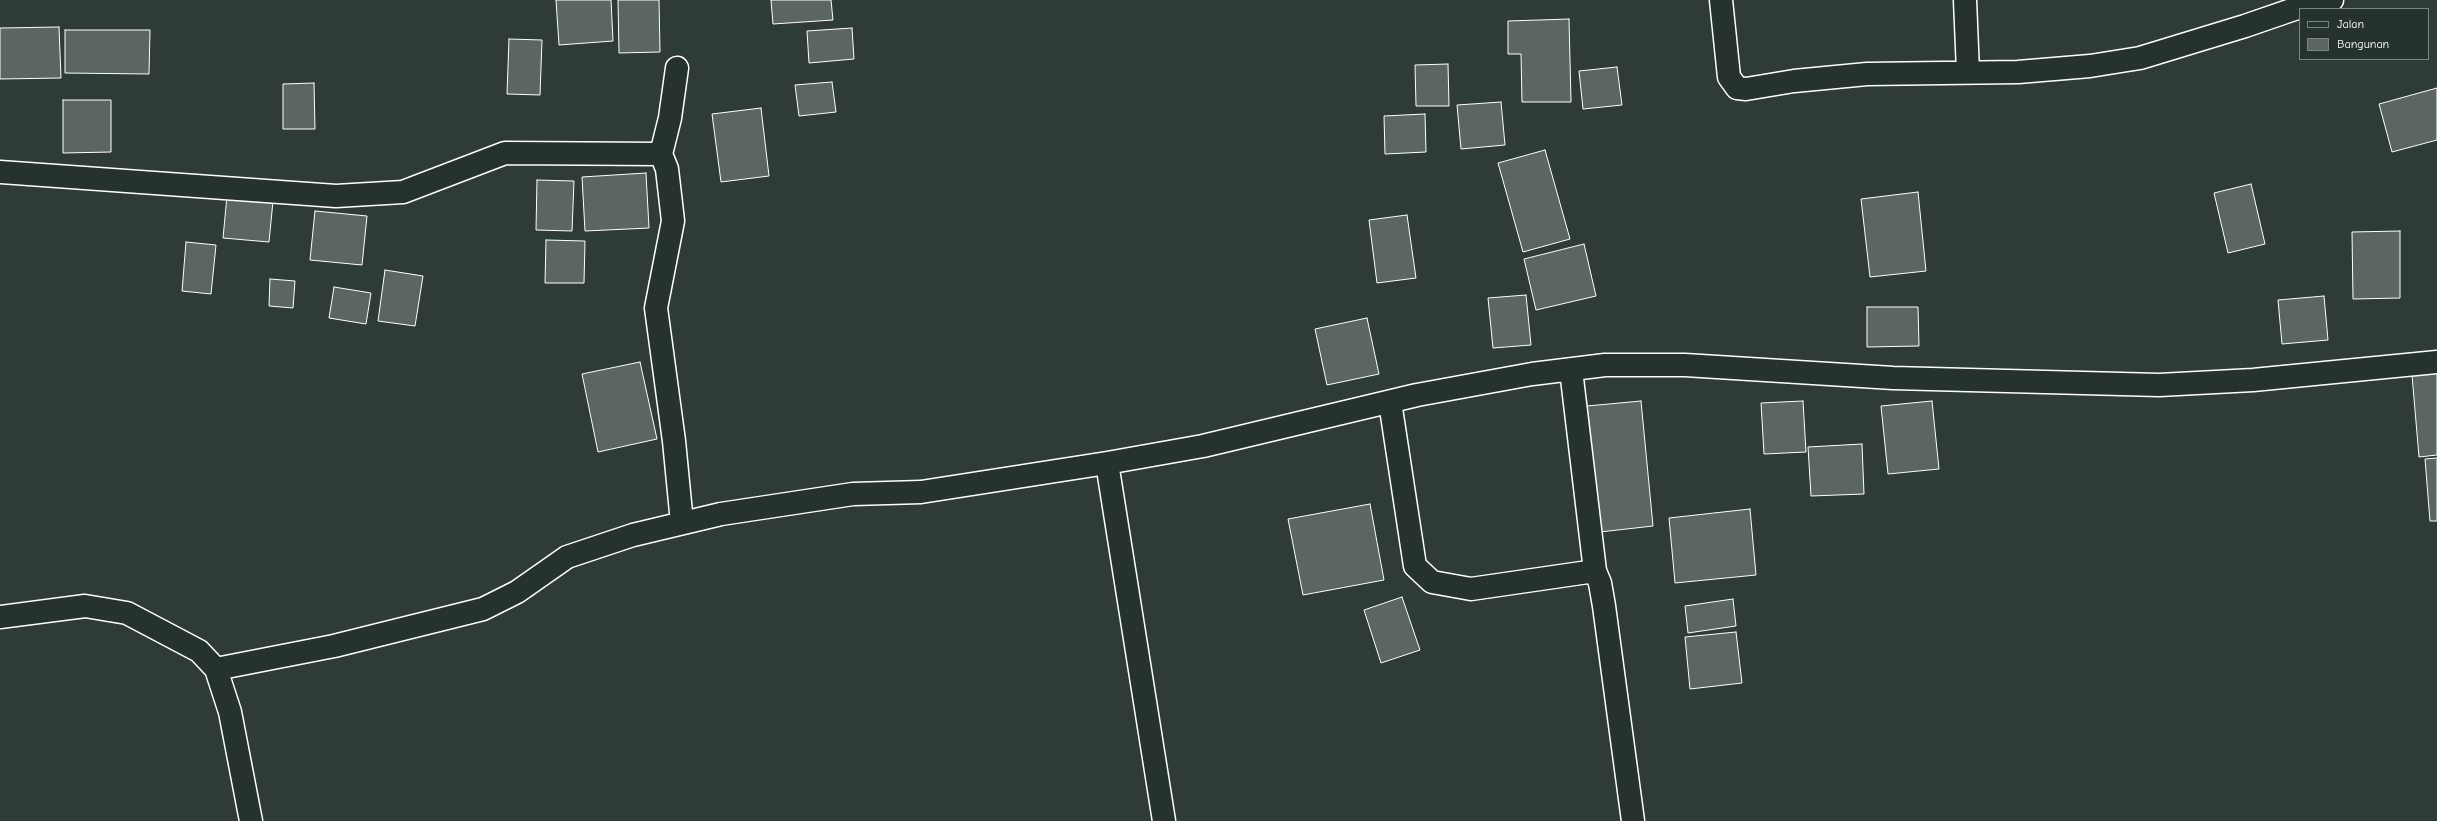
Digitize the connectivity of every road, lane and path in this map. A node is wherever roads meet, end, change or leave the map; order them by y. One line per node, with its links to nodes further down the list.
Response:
1 (1721, 0): 5 (street)
2 (1965, 0): 5 (street)
3 (2332, 0): 5 (street)
4 (677, 68): 6 (street)
5 (1968, 72)
6 (661, 154): 7 (street); 12 (street)
7 (0, 172)
8 (2437, 362): 9 (street)
9 (1571, 370): 10 (street); 13 (street)
10 (1390, 402): 11 (street); 13 (street)
11 (1107, 462): 12 (street); 17 (street)
12 (682, 523): 15 (street)
13 (1595, 571): 18 (street)
14 (0, 617): 15 (street)
15 (216, 668): 16 (street)
16 (251, 821)
17 (1164, 821)
18 (1633, 821)

